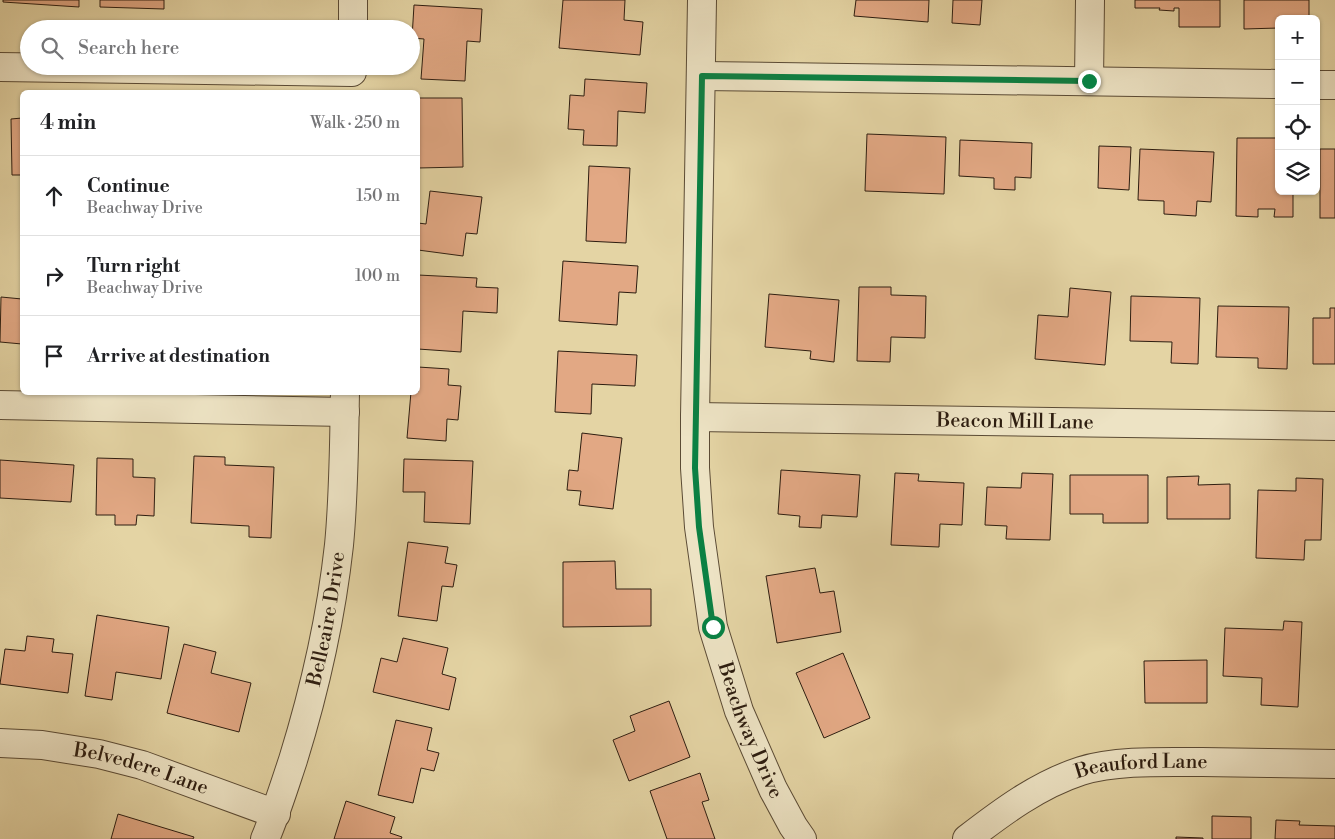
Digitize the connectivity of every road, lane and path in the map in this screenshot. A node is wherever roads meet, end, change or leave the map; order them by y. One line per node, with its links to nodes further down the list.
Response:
1 (353, 0): 4 (street)
2 (702, 0): 8 (street, Beachway Drive)
3 (1090, 0): 10 (street)
4 (352, 20)
5 (0, 67): 6 (street)
6 (20, 68)
7 (282, 75): 9 (street)
8 (702, 76): 10 (street); 16 (street, Beachway Drive)
9 (352, 77)
10 (1089, 81): 11 (street)
11 (1275, 84)
12 (1320, 85): 13 (street)
13 (1335, 85)
14 (345, 402): 15 (street); 20 (street, Belleaire Drive)
15 (0, 405)
16 (696, 417): 17 (street, Beacon Mill Lane); 21 (street, Beachway Drive)
17 (1335, 426)
18 (0, 743): 20 (street, Belvedere Lane)
19 (1335, 764): 22 (street, Beauford Lane)
20 (270, 827)
21 (802, 839)
22 (967, 839)

